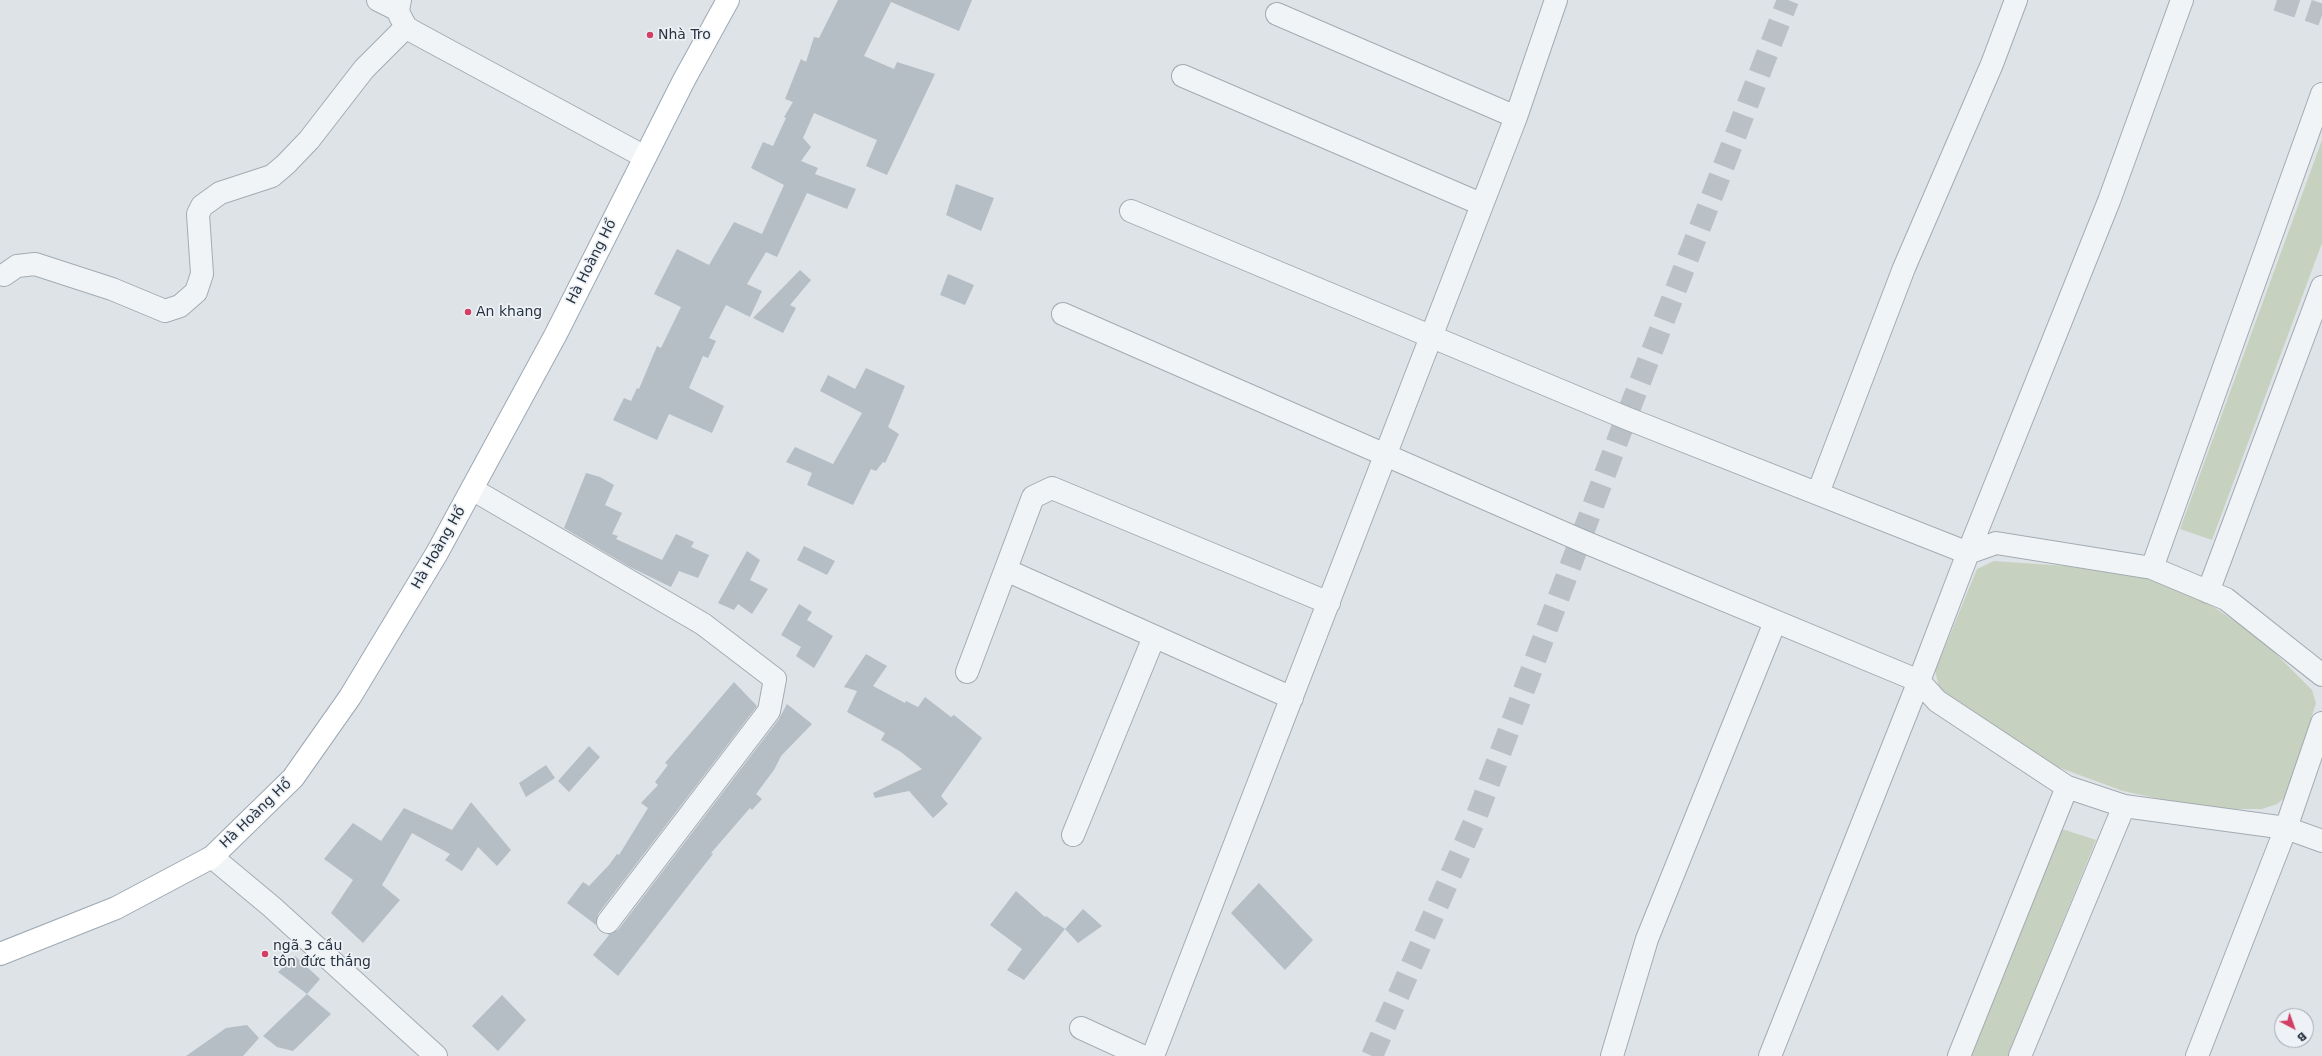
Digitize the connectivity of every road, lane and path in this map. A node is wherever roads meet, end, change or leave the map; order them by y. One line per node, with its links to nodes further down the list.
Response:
1 (378, 0): 6 (street)
2 (728, 0): 11 (main road, Hà Hoàng Hổ)
3 (1556, 0): 10 (street)
4 (2016, 0): 20 (street)
5 (2182, 0): 21 (street)
6 (401, 12): 11 (street); 14 (street)
7 (1277, 14): 10 (street)
8 (1183, 76): 12 (street)
9 (2322, 94): 22 (street)
10 (1516, 117): 12 (street)
11 (645, 157): 19 (main road, Hà Hoàng Hổ)
12 (1481, 204): 17 (street)
13 (1131, 211): 17 (street)
14 (1, 273)
15 (2322, 287): 24 (street)
16 (1063, 314): 18 (street)
17 (1432, 337): 18 (street); 20 (street)
18 (1386, 455): 25 (street); 26 (street)
19 (472, 489): 38 (main road, Hà Hoàng Hổ); 39 (street)
20 (1818, 493): 21 (street)
21 (1968, 553): 22 (street); 30 (street)
22 (2152, 568): 24 (street)
23 (1006, 570): 25 (street); 27 (street); 28 (street)
24 (2208, 592): 29 (street)
25 (1329, 603): 31 (street)
26 (1775, 622): 30 (street); 45 (street)
27 (1154, 637): 31 (street); 36 (street)
28 (967, 672)
29 (2322, 675)
30 (1920, 681): 33 (street); 46 (street)
31 (1292, 698): 44 (street)
32 (2322, 723): 35 (street)
33 (2066, 787): 34 (street); 47 (street)
34 (2124, 806): 35 (street); 48 (street)
35 (2286, 828): 37 (street); 49 (street)
36 (1073, 835)
37 (2322, 841)
38 (212, 857): 40 (main road, Hà Hoàng Hổ); 42 (street)
39 (608, 922)
40 (0, 954)
41 (1081, 1028): 43 (street)
42 (436, 1056)
43 (1142, 1056)
44 (1154, 1056)
45 (1612, 1056)
46 (1770, 1056)
47 (1959, 1056)
48 (2020, 1056)
49 (2197, 1056)

